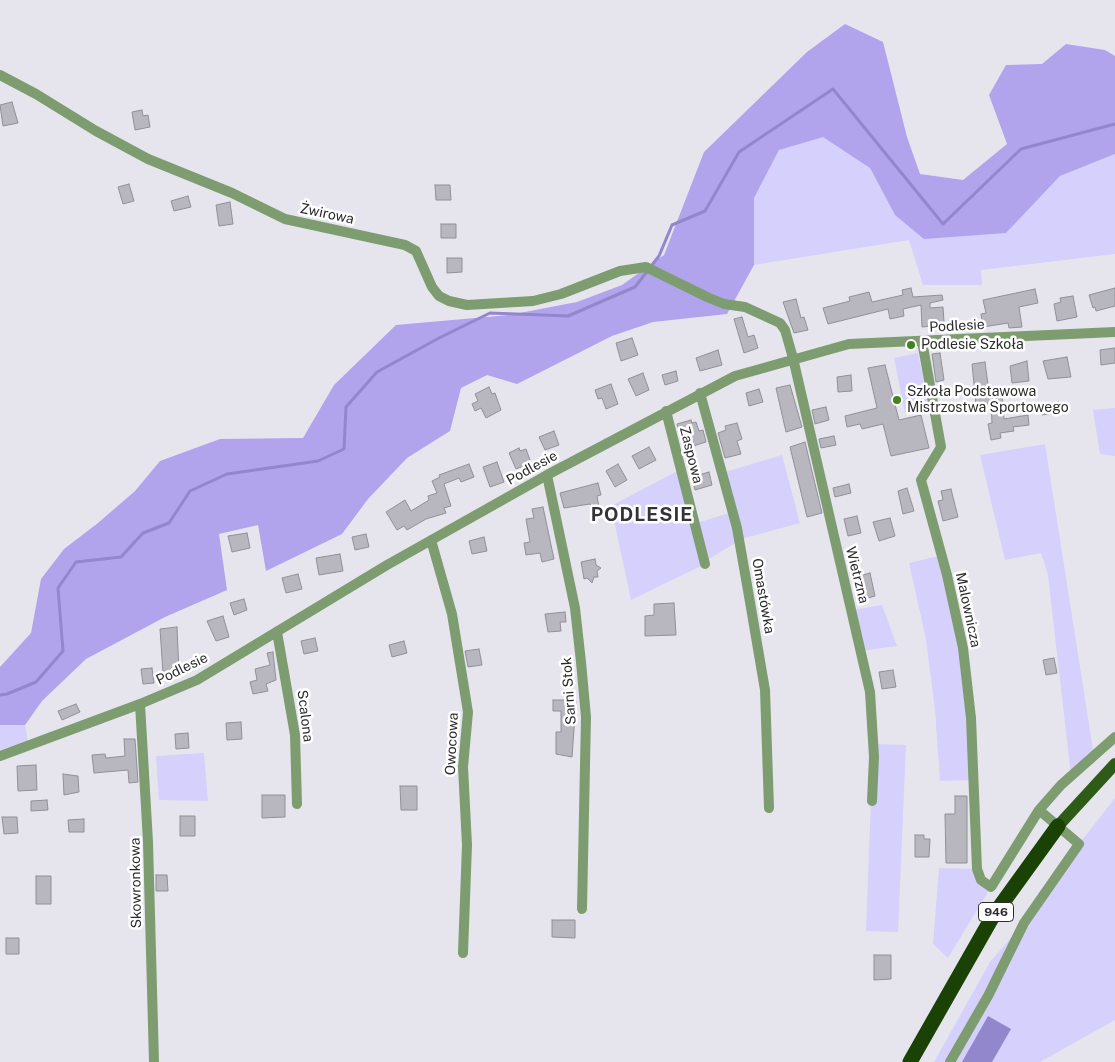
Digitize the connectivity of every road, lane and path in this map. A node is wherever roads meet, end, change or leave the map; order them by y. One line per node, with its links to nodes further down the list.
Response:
1 (0, 75): 2 (street, Żwirowa)
2 (650, 269): 5 (street, Wietrzna)
3 (1115, 332): 4 (street, Podlesie)
4 (922, 341): 5 (street, Podlesie); 19 (street, Malownicza)
5 (793, 358): 6 (street, Podlesie); 16 (street, Wietrzna)
6 (700, 393): 7 (street, Podlesie); 18 (street, Omastówka)
7 (666, 411): 8 (street, Podlesie); 10 (street, Zaspowa)
8 (546, 475): 9 (street, Podlesie); 21 (street, Sarni Stok)
9 (431, 540): 11 (street, Podlesie); 22 (street, Owocowa)
10 (705, 564)
11 (277, 632): 12 (street, Podlesie); 17 (street, Scalona)
12 (140, 704): 14 (street, Podlesie); 23 (street, Skowronkowa)
13 (1115, 737): 19 (street)
14 (0, 756)
15 (1115, 764): 20 (main road, 946)
16 (872, 801)
17 (297, 804)
18 (769, 808)
19 (1039, 810): 20 (street)
20 (1058, 826): 24 (highway, 946); 25 (street)
21 (582, 909)
22 (463, 953)
23 (154, 1062)
24 (910, 1062)
25 (950, 1062)

